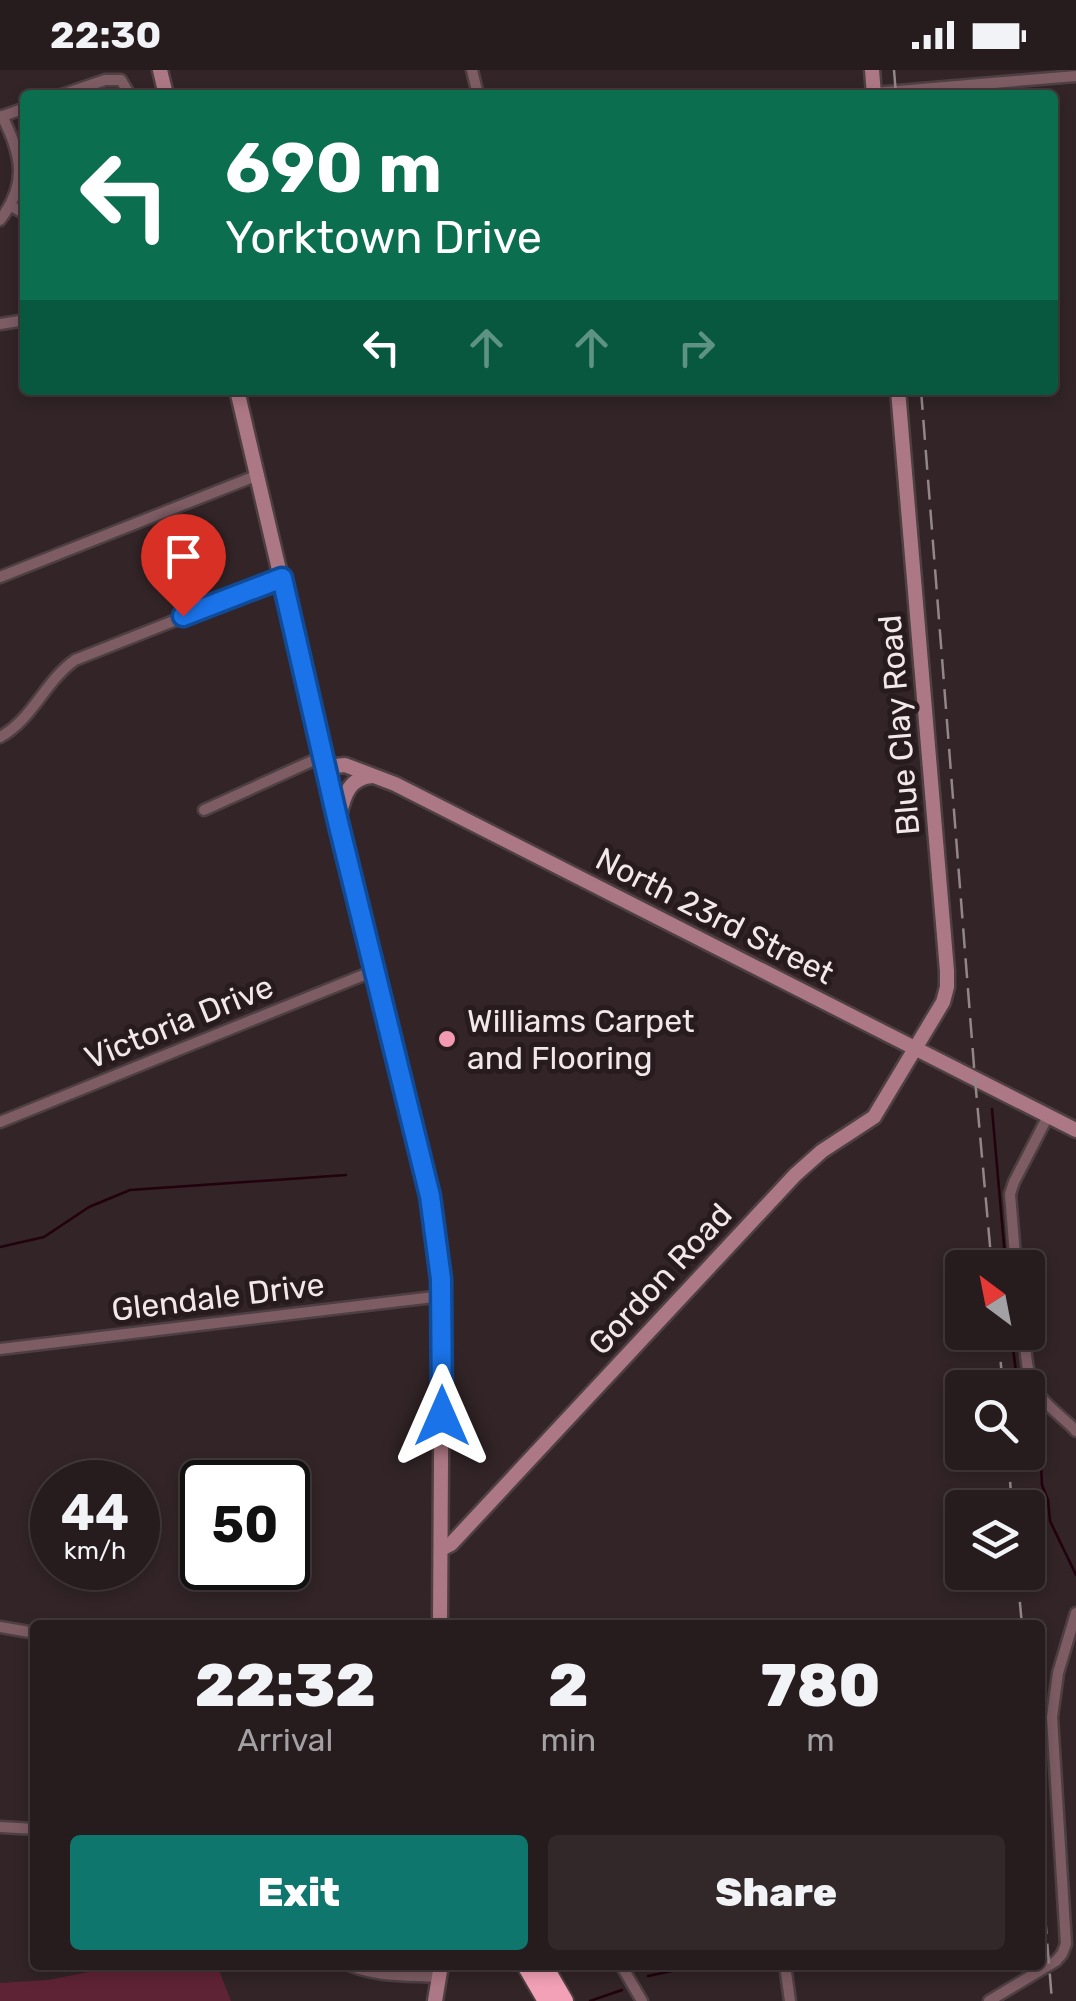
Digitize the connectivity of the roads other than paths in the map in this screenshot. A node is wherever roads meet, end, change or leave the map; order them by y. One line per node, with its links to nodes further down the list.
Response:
1 (1076, 76): 4 (street)
2 (76, 90): 3 (street)
3 (127, 90)
4 (919, 90)
5 (1, 117): 6 (street)
6 (11, 206): 7 (street); 8 (street)
7 (20, 211)
8 (0, 220)
9 (238, 395): 11 (main road)
10 (898, 395): 20 (main road, Blue Clay Road)
11 (258, 476): 12 (street); 13 (main road)
12 (0, 577)
13 (282, 578): 14 (street); 15 (main road)
14 (0, 738)
15 (324, 762): 16 (main road, North 23rd Street); 17 (street); 18 (main road)
16 (379, 777): 18 (main road); 20 (main road, North 23rd Street)
17 (204, 810)
18 (338, 822): 19 (main road)
19 (376, 970): 22 (street, Victoria Drive); 25 (main road)
20 (916, 1048): 21 (main road, North 23rd Street); 29 (main road, Gordon Road)
21 (1048, 1116): 23 (main road, North 23rd Street); 24 (street)
22 (0, 1122)
23 (1076, 1130)
24 (1014, 1250)
25 (442, 1296): 26 (street, Glendale Drive); 29 (main road)
26 (0, 1349)
27 (1026, 1350): 28 (street)
28 (1076, 1431)
29 (441, 1549): 31 (main road)
30 (1076, 1613): 36 (street)
31 (440, 1620)
32 (0, 1627): 33 (street)
33 (30, 1632)
34 (0, 1826): 35 (street)
35 (30, 1828)
36 (1045, 1968)
37 (361, 1970): 43 (street)
38 (529, 1970): 45 (highway)
39 (547, 1970): 46 (highway)
40 (624, 1970): 47 (street)
41 (786, 1970): 48 (street)
42 (1041, 1970): 49 (street)
43 (439, 1971): 44 (main road)
44 (435, 2001)
45 (547, 2001)
46 (564, 2001)
47 (642, 2001)
48 (790, 2001)
49 (989, 2001)

